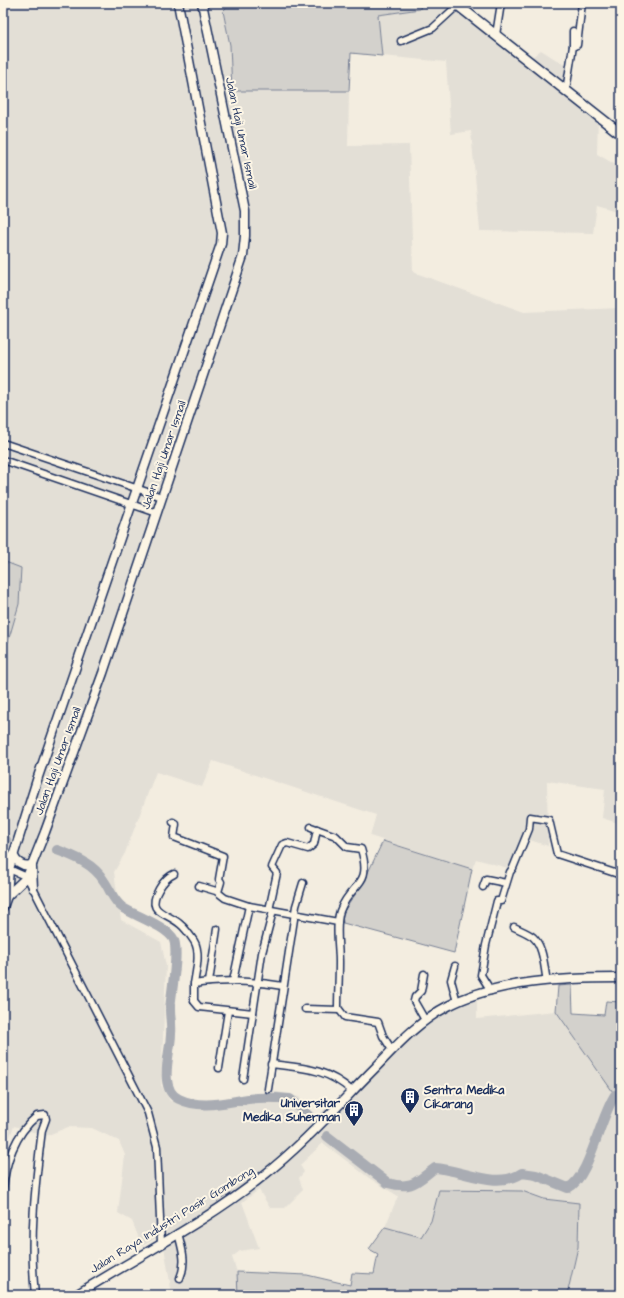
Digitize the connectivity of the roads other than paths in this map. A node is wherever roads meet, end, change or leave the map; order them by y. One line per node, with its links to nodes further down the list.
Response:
1 (178, 3): 14 (main road, Jalan Haji Umar Ismail)
2 (202, 3): 15 (main road, Jalan Haji Umar Ismail)
3 (501, 3): 7 (street)
4 (582, 3): 9 (street)
5 (457, 4): 7 (main road); 8 (street)
6 (573, 31): 9 (street)
7 (496, 35): 10 (main road)
8 (401, 41)
9 (573, 46): 10 (street)
10 (566, 91): 11 (main road)
11 (621, 134)
12 (3, 443): 14 (street)
13 (3, 460): 16 (street)
14 (138, 488): 15 (street); 16 (main road, Jalan Haji Umar Ismail)
15 (162, 497): 17 (main road, Jalan Haji Umar Ismail)
16 (132, 505): 17 (street); 19 (main road, Jalan Haji Umar Ismail)
17 (156, 513): 20 (main road, Jalan Haji Umar Ismail)
18 (173, 822): 30 (street)
19 (14, 853): 20 (main road); 21 (main road, Jalan Haji Umar Ismail)
20 (33, 862): 24 (main road, Jalan Haji Umar Ismail); 29 (main road)
21 (9, 869): 24 (street); 31 (main road, Jalan Haji Umar Ismail)
22 (174, 874): 46 (street)
23 (621, 875): 26 (street)
24 (27, 877): 29 (street); 31 (main road, Jalan Haji Umar Ismail)
25 (302, 883): 35 (street)
26 (506, 883): 28 (street); 48 (street)
27 (199, 886): 30 (street)
28 (483, 887)
29 (33, 888): 63 (street)
30 (218, 892): 32 (street)
31 (7, 896): 33 (main road, Jalan Haji Umar Ismail)
32 (249, 906): 34 (street); 42 (street)
33 (3, 907)
34 (271, 910): 35 (street); 36 (street); 44 (street)
35 (296, 914): 36 (street); 47 (street)
36 (338, 922): 51 (street)
37 (514, 927): 45 (street)
38 (217, 929): 43 (street)
39 (455, 966): 49 (street)
40 (424, 974): 54 (street)
41 (621, 978): 45 (main road, Jalan Raya Industri Pasir Gombong)
42 (233, 980): 43 (street); 44 (street)
43 (209, 982): 46 (street)
44 (258, 982): 47 (street); 53 (street)
45 (547, 982): 48 (main road, Jalan Raya Industri Pasir Gombong)
46 (194, 984): 52 (street)
47 (283, 986): 56 (street)
48 (491, 991): 49 (main road, Jalan Raya Industri Pasir Gombong)
49 (457, 1002): 54 (main road, Jalan Raya Industri Pasir Gombong)
50 (305, 1009): 51 (street)
51 (339, 1010): 55 (street)
52 (228, 1011): 53 (street); 57 (street)
53 (253, 1013): 58 (street)
54 (425, 1020): 55 (main road, Jalan Raya Industri Pasir Gombong)
55 (392, 1050): 60 (main road, Jalan Raya Industri Pasir Gombong)
56 (272, 1064): 59 (street); 60 (street)
57 (219, 1068)
58 (242, 1079)
59 (268, 1089)
60 (352, 1091): 62 (main road, Jalan Raya Industri Pasir Gombong)
61 (3, 1190): 66 (street)
62 (178, 1233): 63 (main road, Jalan Raya Industri Pasir Gombong); 64 (street)
63 (161, 1243): 65 (main road, Jalan Raya Industri Pasir Gombong)
64 (180, 1278)
65 (84, 1293): 67 (main road, Jalan Raya Industri Pasir Gombong)
66 (36, 1295)
67 (76, 1295)

